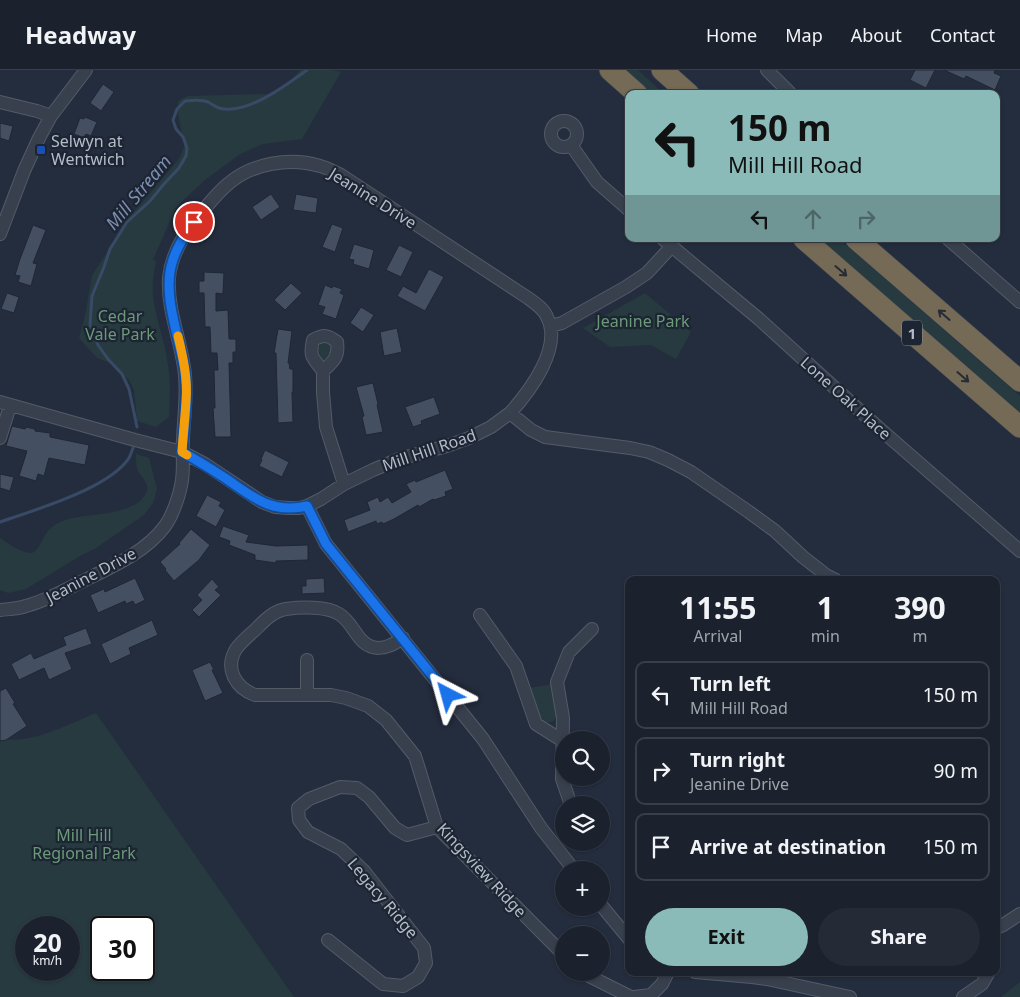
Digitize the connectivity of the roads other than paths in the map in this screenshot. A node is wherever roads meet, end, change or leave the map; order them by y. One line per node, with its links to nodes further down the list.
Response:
1 (86, 70): 11 (street)
2 (610, 70): 6 (highway)
3 (662, 70): 7 (highway)
4 (680, 70): 8 (highway)
5 (767, 70): 9 (street)
6 (632, 90)
7 (685, 90)
8 (701, 90)
9 (787, 90)
10 (0, 102): 11 (street)
11 (51, 116): 14 (street)
12 (571, 145): 13 (street)
13 (625, 206)
14 (0, 234)
15 (807, 242): 25 (highway, 1, one-way to 25)
16 (859, 242): 22 (highway, 1, one-way to 16)
17 (951, 242): 19 (street)
18 (667, 243): 20 (street, Lone Oak Place); 30 (street, Lone Oak Place)
19 (1020, 302)
20 (551, 326): 24 (street); 27 (street, Jeanine Drive)
21 (323, 371): 28 (street)
22 (1020, 381)
23 (5, 404): 26 (street); 27 (street, Mill Hill Road)
24 (510, 413): 28 (street, Mill Hill Road); 31 (street)
25 (1020, 427)
26 (0, 438)
27 (182, 452): 29 (street, Mill Hill Road); 32 (street, Jeanine Drive)
28 (344, 484): 29 (street, Mill Hill Road)
29 (307, 506): 35 (street)
30 (1020, 551)
31 (828, 576)
32 (0, 610)
33 (480, 615): 39 (street)
34 (592, 629): 38 (street)
35 (403, 638): 37 (street, Kingsview Ridge); 41 (street)
36 (307, 660): 37 (street)
37 (307, 694): 40 (street, Kingsview Ridge)
38 (563, 731)
39 (555, 736)
40 (438, 827): 46 (street, Legacy Ridge); 47 (street, Kingsview Ridge)
41 (555, 837)
42 (1020, 914): 44 (street)
43 (610, 916): 45 (street)
44 (1000, 926)
45 (625, 934)
46 (328, 940)
47 (555, 946)
48 (666, 976): 53 (street)
49 (752, 976): 50 (street)
50 (767, 976): 54 (street)
51 (987, 976): 55 (street)
52 (599, 981): 53 (street)
53 (633, 997)
54 (850, 997)
55 (963, 997)

